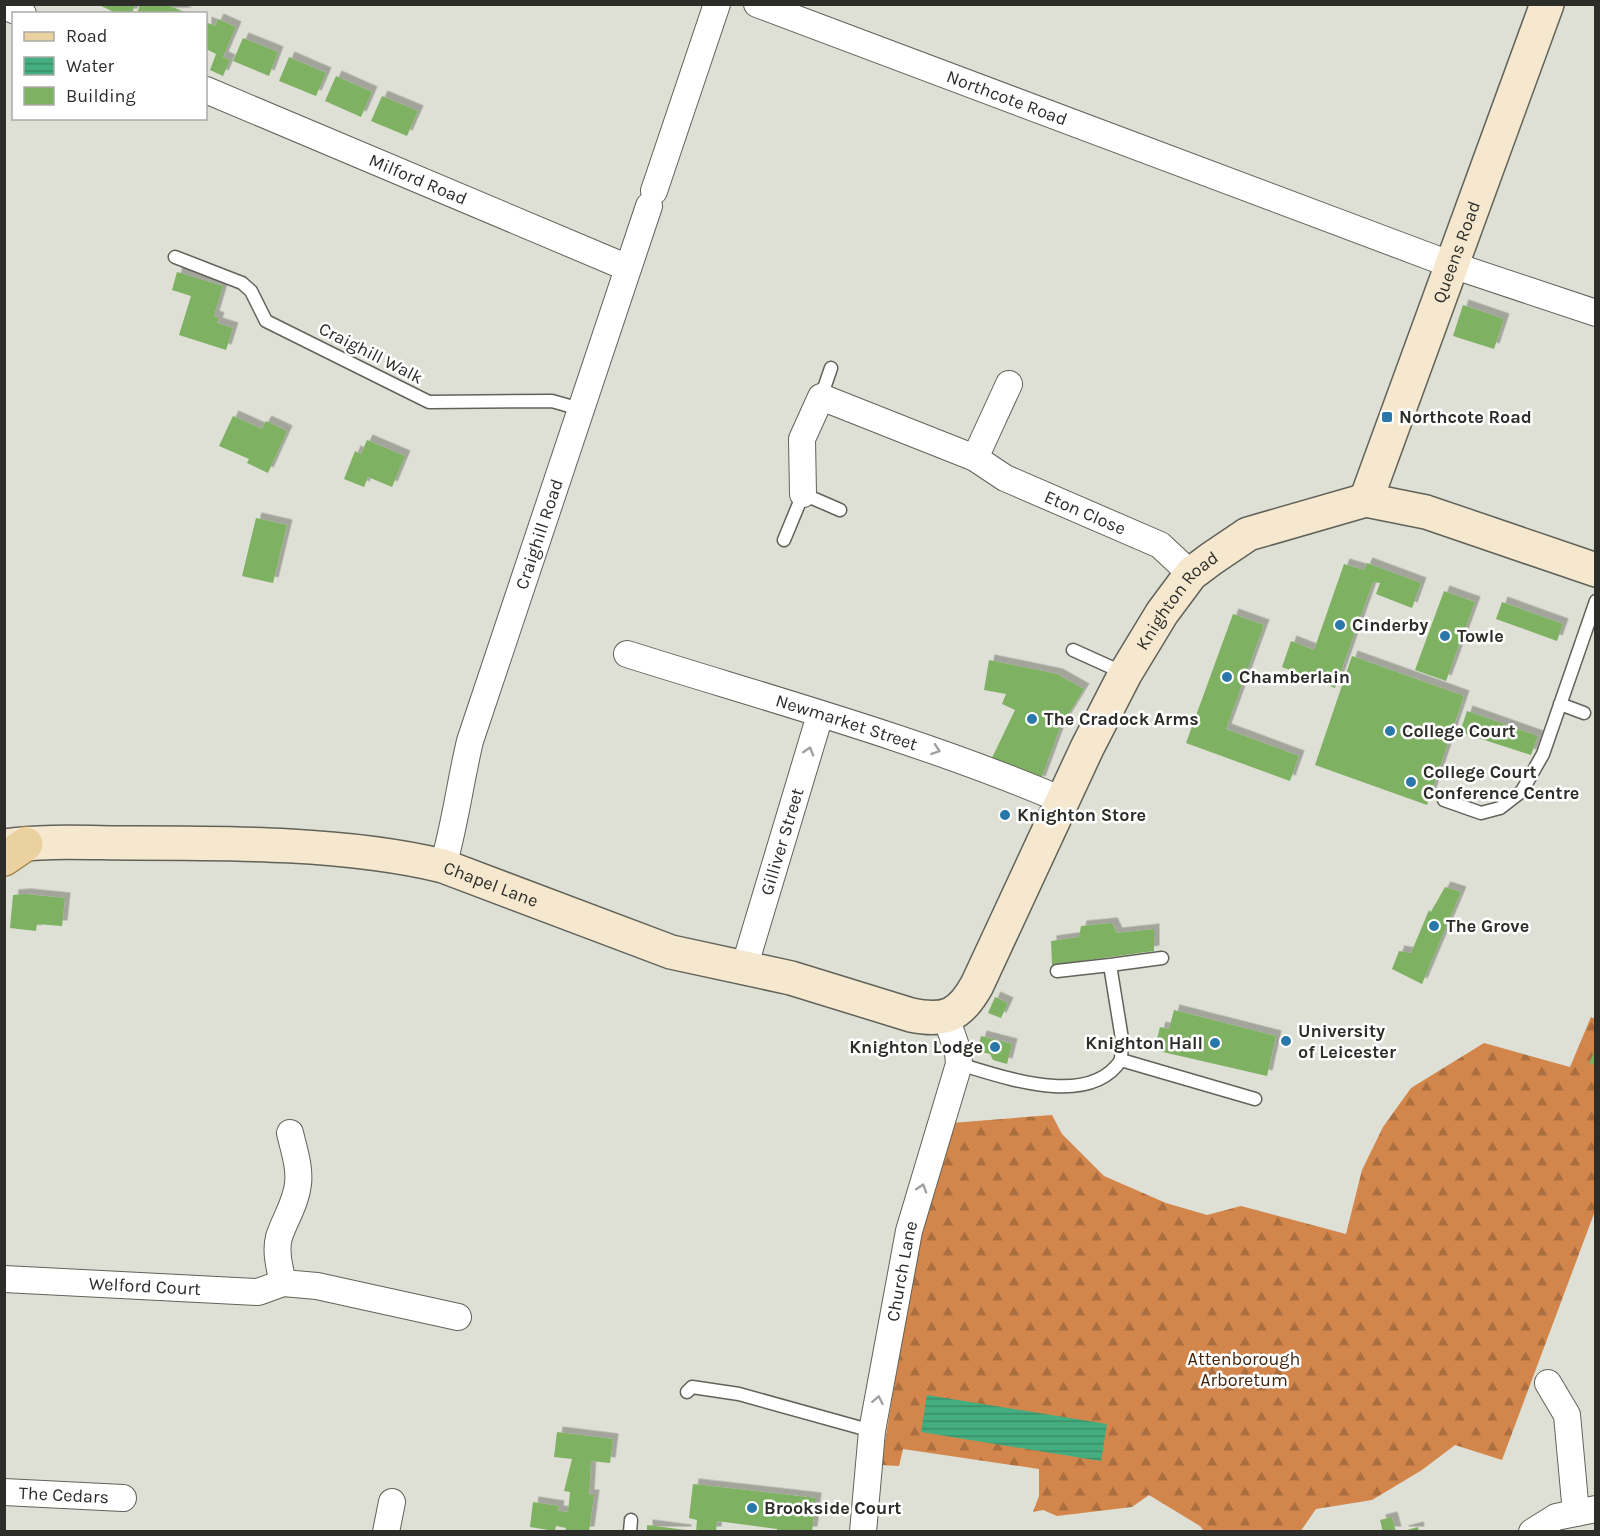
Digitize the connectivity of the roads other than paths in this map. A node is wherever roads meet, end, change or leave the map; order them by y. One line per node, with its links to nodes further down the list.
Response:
1 (717, 4): 9 (street, Craighill Road)
2 (757, 4): 8 (street, Northcote Road)
3 (1547, 4): 8 (street, Queens Road)
4 (4, 6): 5 (street)
5 (18, 12)
6 (207, 90): 9 (street, Milford Road)
7 (175, 257): 14 (lane, Craighill Walk)
8 (1452, 265): 10 (street, Northcote Road); 17 (street, Queens Road)
9 (628, 267): 14 (street, Craighill Road)
10 (1596, 313)
11 (831, 368): 13 (lane)
12 (1009, 384): 15 (street)
13 (821, 397): 15 (street, Eton Close); 16 (street)
14 (580, 409): 32 (street, Craighill Road)
15 (975, 458): 21 (street, Eton Close)
16 (803, 494): 18 (lane); 19 (lane)
17 (1366, 500): 20 (street, Knighton Road); 21 (street, Knighton Road)
18 (840, 510)
19 (784, 540)
20 (1596, 570)
21 (1191, 574): 25 (street, Knighton Road)
22 (1596, 601): 26 (lane)
23 (1073, 650): 25 (lane)
24 (627, 654): 28 (street, Newmarket Street)
25 (1125, 674): 29 (street, Knighton Road)
26 (1560, 704): 27 (lane); 30 (lane)
27 (1584, 712)
28 (820, 715): 29 (street, Newmarket Street, one-way to 29); 35 (street, Gilliver Street, one-way to 28)
29 (1062, 800): 37 (street, Knighton Road)
30 (1444, 800)
31 (10, 847): 32 (street, Chapel Lane)
32 (443, 866): 35 (street, Chapel Lane)
33 (1162, 958): 34 (lane)
34 (1110, 965): 36 (lane); 38 (lane)
35 (744, 968): 37 (street, Chapel Lane)
36 (1057, 971)
37 (953, 1013): 39 (street)
38 (1121, 1060): 39 (lane); 40 (lane)
39 (957, 1070): 47 (street, Church Lane, one-way to 39)
40 (1255, 1099)
41 (290, 1133): 43 (street)
42 (4, 1279): 43 (street, Welford Court)
43 (283, 1283): 44 (street, Welford Court)
44 (458, 1317)
45 (1548, 1383): 51 (street)
46 (687, 1392): 47 (lane)
47 (872, 1431): 53 (street, Church Lane)
48 (4, 1492): 49 (street, The Cedars)
49 (123, 1497)
50 (392, 1503): 52 (street)
51 (1586, 1511): 54 (street)
52 (386, 1532)
53 (863, 1532)
54 (1532, 1532)

